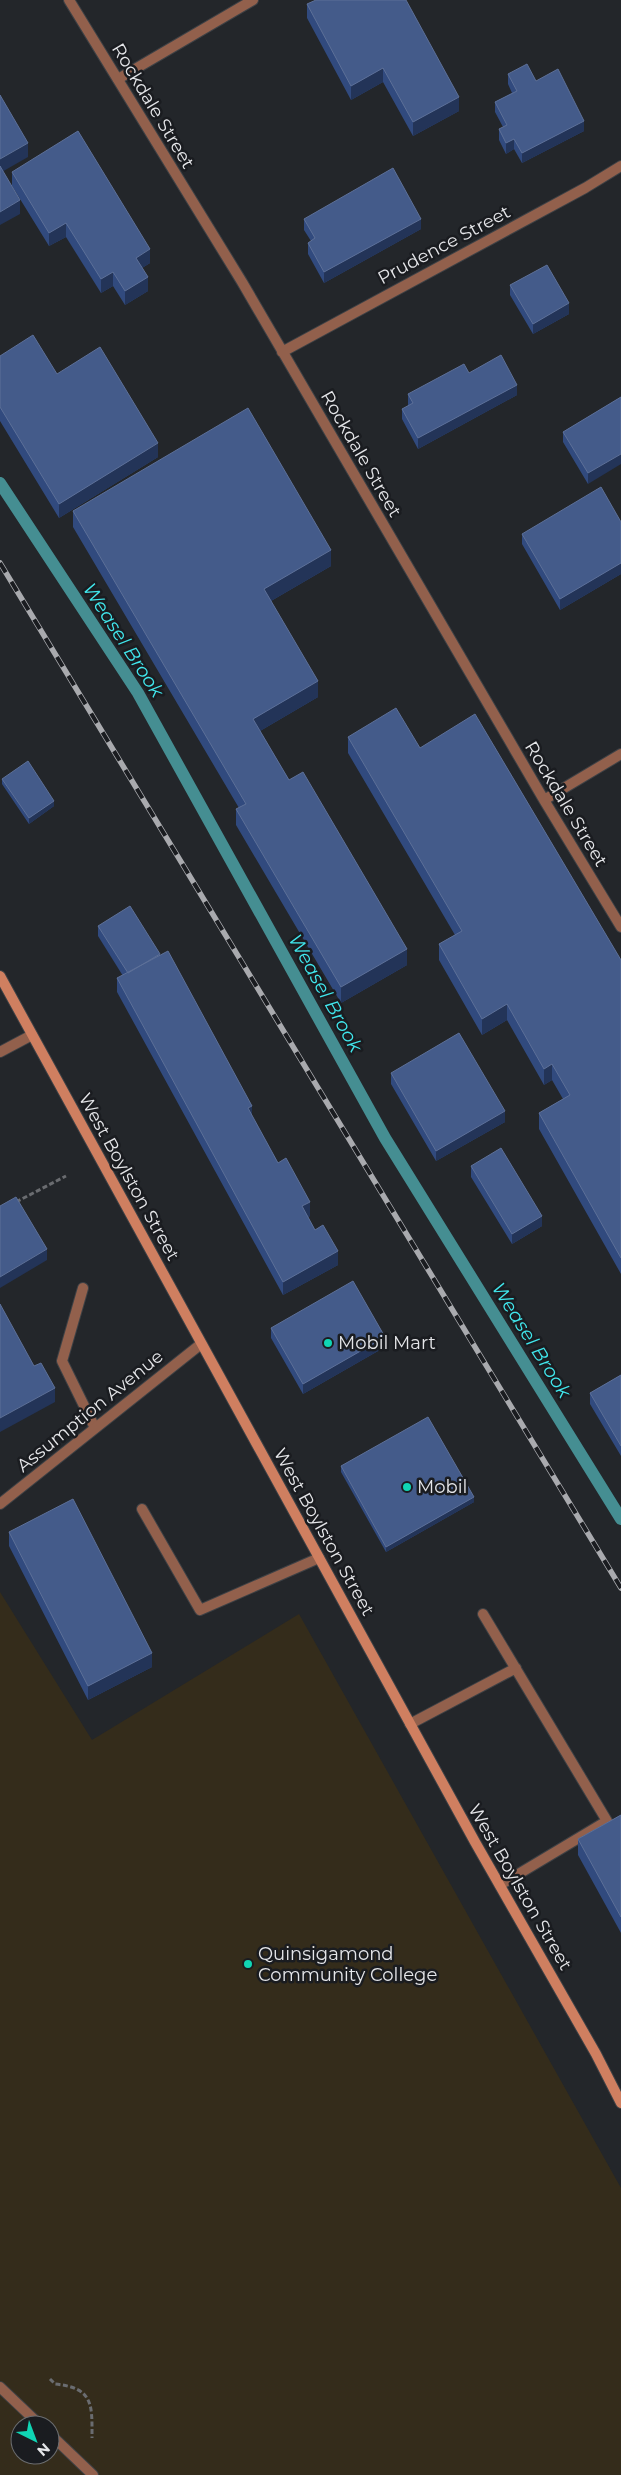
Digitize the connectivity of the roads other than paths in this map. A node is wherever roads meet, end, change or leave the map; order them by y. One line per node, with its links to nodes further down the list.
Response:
1 (70, 0): 3 (street, Rockdale Street)
2 (254, 0): 3 (street)
3 (118, 79): 5 (street, Rockdale Street)
4 (621, 166): 5 (street, Prudence Street)
5 (282, 352): 7 (street, Rockdale Street)
6 (621, 754): 7 (street)
7 (544, 800): 8 (street, Rockdale Street)
8 (621, 927)
9 (0, 976): 10 (main road, West Boylston Street)
10 (32, 1035): 11 (street); 13 (main road, West Boylston Street)
11 (0, 1052)
12 (83, 1288): 14 (street)
13 (201, 1344): 14 (street, Assumption Avenue); 17 (main road, West Boylston Street)
14 (95, 1428): 15 (street, Assumption Avenue)
15 (0, 1504)
16 (142, 1509): 17 (street)
17 (319, 1558): 20 (main road, West Boylston Street)
18 (483, 1614): 19 (street)
19 (516, 1668): 20 (street); 21 (street)
20 (410, 1724): 21 (main road, West Boylston Street)
21 (500, 1885): 22 (main road, West Boylston Street)
22 (621, 2103)
23 (0, 2387): 24 (street)
24 (29, 2415)
25 (60, 2444): 26 (street)
26 (93, 2475)

